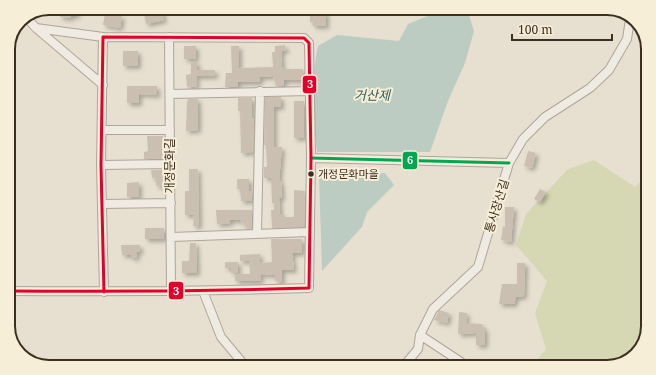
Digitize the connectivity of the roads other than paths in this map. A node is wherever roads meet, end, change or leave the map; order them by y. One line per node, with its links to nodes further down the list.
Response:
1 (30, 22): 3 (street)
2 (629, 24): 13 (street, 통사장산길)
3 (36, 28): 4 (street); 6 (street)
4 (104, 37): 5 (street); 6 (street)
5 (169, 37): 8 (street); 9 (street, 개정문화길)
6 (103, 85): 10 (street)
7 (260, 91): 8 (street); 9 (street); 19 (street)
8 (310, 91): 12 (street)
9 (170, 94): 11 (street, 개정문화길)
10 (103, 130): 11 (street); 15 (street)
11 (170, 130): 14 (street, 개정문화길)
12 (311, 158): 13 (street); 18 (street)
13 (509, 163): 25 (street, 통사장산길)
14 (170, 164): 15 (street); 16 (street, 개정문화길)
15 (101, 165): 17 (street)
16 (170, 203): 17 (street); 20 (street, 개정문화길)
17 (102, 204): 24 (street)
18 (310, 232): 19 (street); 23 (street)
19 (258, 233): 20 (street)
20 (171, 237): 22 (street, 개정문화길)
21 (15, 291): 24 (street)
22 (171, 291): 23 (street); 24 (street)
23 (203, 291): 26 (street)
24 (104, 292)
25 (420, 335): 27 (street, 통사장산길); 28 (street)
26 (240, 360)
27 (409, 360)
28 (458, 360)

